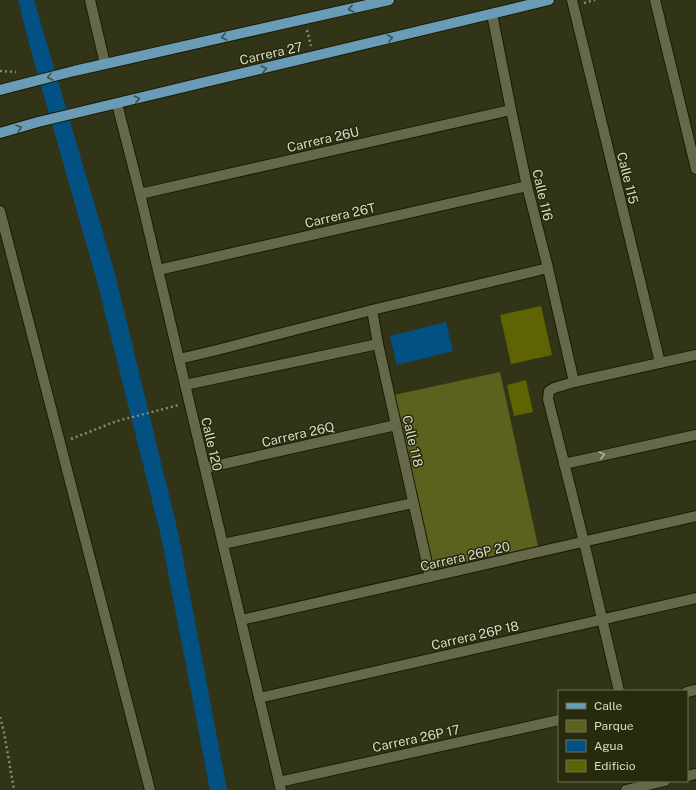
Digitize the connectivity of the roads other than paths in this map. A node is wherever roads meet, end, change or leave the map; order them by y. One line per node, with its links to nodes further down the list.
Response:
1 (90, 0): 7 (street)
2 (389, 0): 7 (main road, Carrera 27, one-way to 7)
3 (549, 0): 6 (main road, Carrera 27)
4 (572, 0): 22 (street, Calle 115)
5 (654, 0): 12 (street)
6 (492, 14): 9 (main road, Carrera 27, one-way to 6); 10 (street, Calle 116)
7 (105, 64): 8 (main road, Carrera 27, one-way to 8)
8 (0, 90)
9 (118, 104): 11 (main road, Carrera 27, one-way to 9); 14 (street, Calle 120)
10 (511, 110): 13 (street, Calle 116); 14 (street, Carrera 26U)
11 (0, 133)
12 (696, 169)
13 (527, 186): 16 (street, Calle 116); 17 (street, Carrera 26T)
14 (140, 194): 17 (street, Calle 120)
15 (0, 211): 43 (street)
16 (548, 268): 18 (street); 23 (street, Calle 116)
17 (158, 270): 21 (street, Calle 120)
18 (372, 310): 19 (street, Calle 118); 21 (street)
19 (378, 344): 24 (street); 25 (street, Calle 118)
20 (696, 355): 22 (street)
21 (179, 359): 24 (street, Calle 120)
22 (660, 363): 23 (street)
23 (574, 382): 27 (street)
24 (185, 385): 28 (street, Calle 120)
25 (396, 425): 28 (street, Carrera 26Q); 29 (street, Calle 118)
26 (696, 434): 27 (street, one-way to 26)
27 (564, 464): 31 (street)
28 (205, 468): 32 (street, Calle 120)
29 (413, 503): 32 (street); 33 (street, Calle 118)
30 (696, 516): 31 (street, Carrera 26P 20)
31 (584, 542): 33 (street, Carrera 26P 20); 36 (street)
32 (223, 544): 35 (street, Calle 120)
33 (430, 577): 35 (street, Carrera 26P 20)
34 (696, 598): 36 (street, Carrera 26P 18)
35 (241, 620): 38 (street, Calle 120)
36 (602, 620): 37 (street); 38 (street, Carrera 26P 18)
37 (619, 690)
38 (259, 698): 41 (street, Calle 120)
39 (558, 720): 41 (street, Carrera 26P 17)
40 (660, 782): 42 (street)
41 (280, 786)
42 (640, 786): 44 (street)
43 (150, 790)
44 (626, 790)

